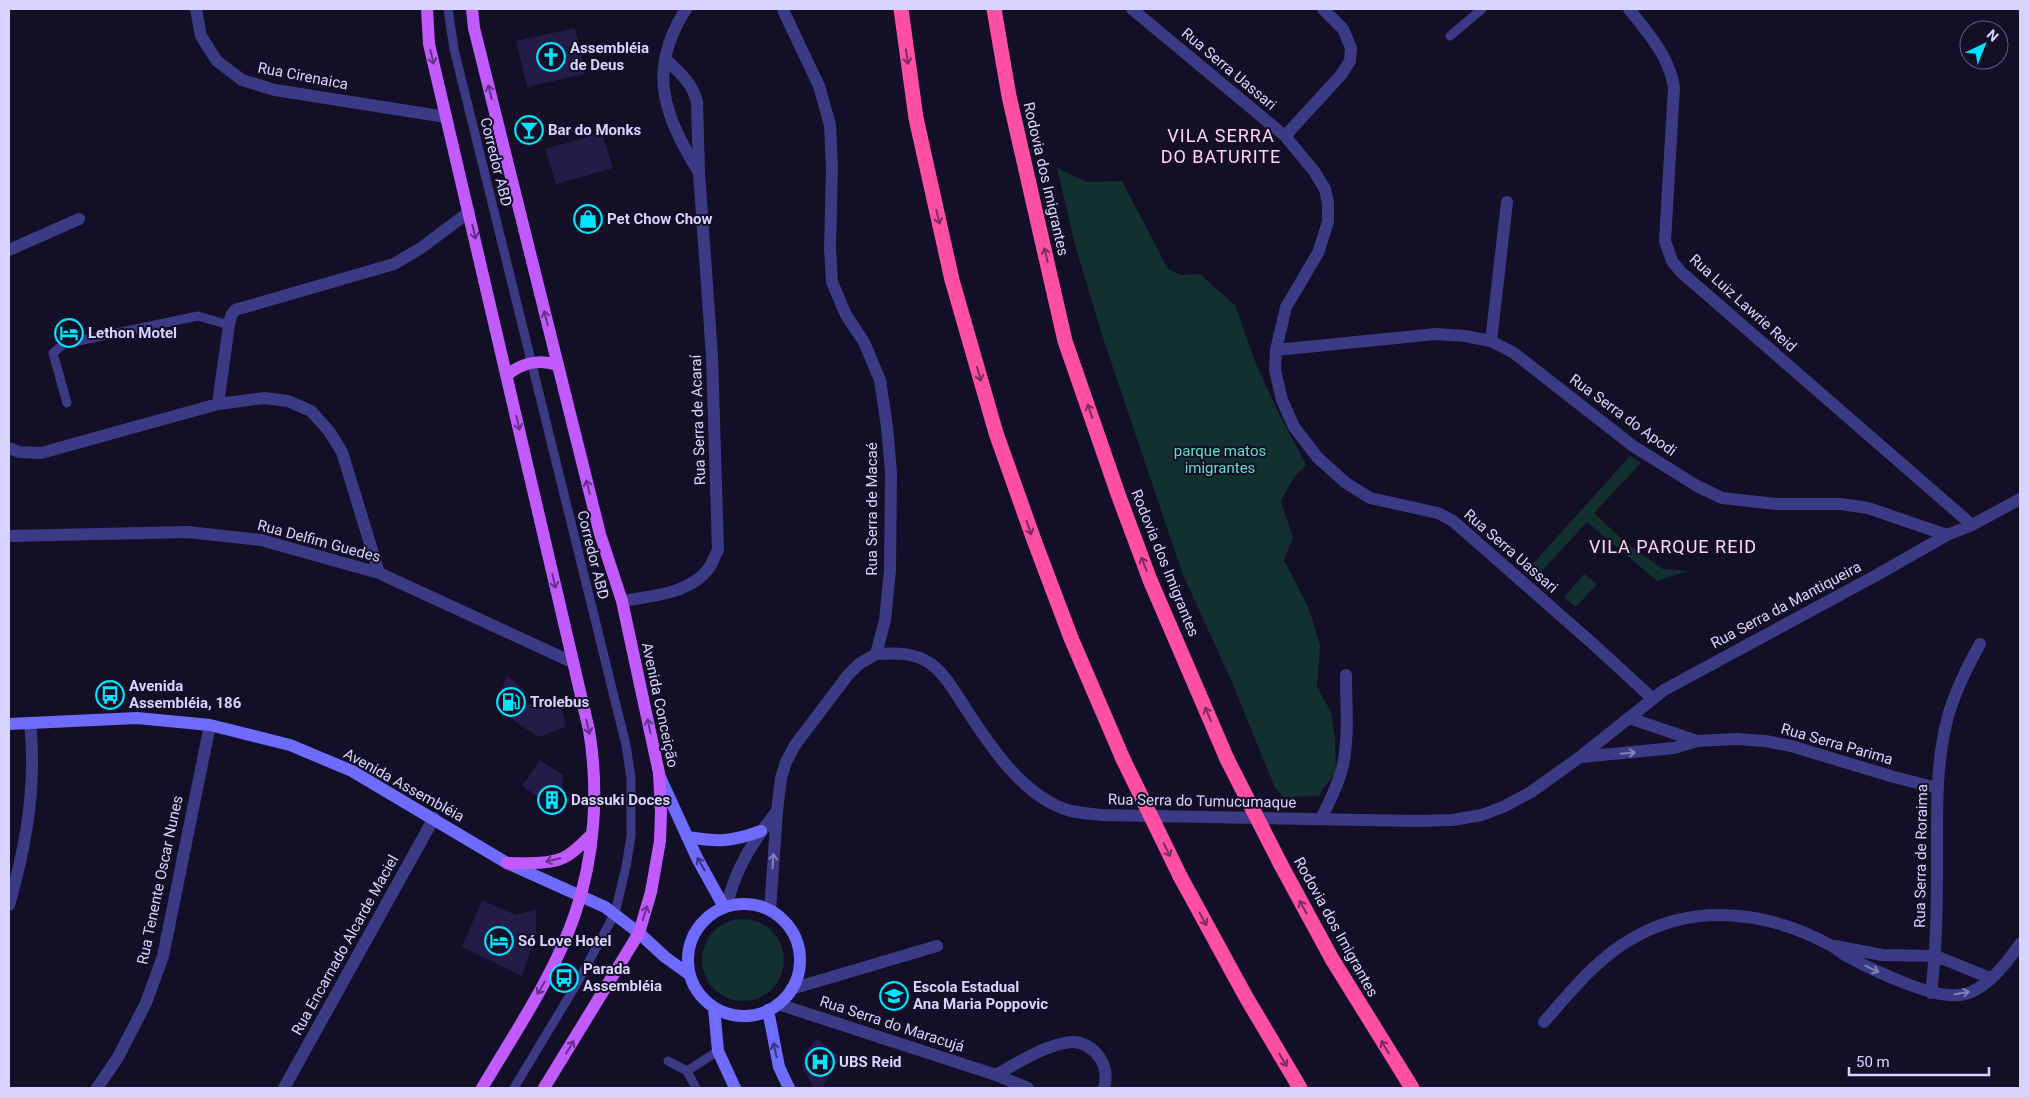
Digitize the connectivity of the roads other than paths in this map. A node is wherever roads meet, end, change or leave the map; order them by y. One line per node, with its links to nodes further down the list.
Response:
1 (196, 9): 15 (street, Rua Cirenaica)
2 (427, 9): 15 (main road, one-way to 15)
3 (448, 9): 25 (lane, Corredor ABD)
4 (472, 9): 26 (main road, Avenida Conceição, one-way to 4)
5 (686, 9): 14 (street, Rua Serra de Acaraí)
6 (901, 9): 88 (highway, one-way to 88, bridge)
7 (994, 9): 89 (highway, Rodovia dos Imigrantes, one-way to 7, bridge)
8 (1132, 9): 16 (street, Rua Serra Uassari)
9 (1324, 9): 16 (street)
10 (1482, 9): 13 (lane)
11 (1629, 9): 32 (street, Rua Luiz Lawrie Reid)
12 (784, 12): 38 (street, Rua Serra de Macaé)
13 (1450, 36)
14 (665, 59): 17 (street, Rua Serra de Acaraí); 17 (street, Rua Serra de Acaraí)
15 (446, 117): 19 (main road)
16 (1285, 136): 24 (street, Rua Serra Uassari)
17 (699, 173): 36 (street, Rua Serra de Acaraí)
18 (1507, 202): 23 (street)
19 (469, 212): 22 (street); 27 (main road, one-way to 27)
20 (79, 219): 21 (street)
21 (9, 250)
22 (229, 325): 28 (lane); 29 (street)
23 (1491, 341): 24 (street, Rua Serra do Apodi); 33 (street, Rua Serra do Apodi)
24 (1276, 350): 41 (street, Rua Serra Uassari)
25 (531, 362): 26 (main road); 27 (main road); 61 (lane, Corredor ABD)
26 (558, 365): 36 (main road, Avenida Conceição, one-way to 26)
27 (507, 375): 39 (main road, one-way to 39)
28 (66, 402)
29 (218, 404): 30 (street); 35 (street)
30 (9, 448)
31 (2020, 499): 32 (street, Rua Serra da Mantiqueira)
32 (1972, 525): 33 (street, Rua Serra da Mantiqueira)
33 (1947, 535): 41 (street, Rua Serra da Mantiqueira)
34 (9, 536): 35 (street, Rua Delfim Guedes)
35 (379, 573): 39 (street, Rua Delfim Guedes)
36 (622, 601): 48 (main road, Avenida Conceição, one-way to 36)
37 (1980, 644): 49 (street, Rua Serra de Roraima)
38 (876, 654): 50 (street); 52 (street, Rua Serra do Tumucumaque)
39 (572, 662): 54 (main road, one-way to 54)
40 (1346, 675): 52 (street)
41 (1652, 698): 42 (street, Rua Serra da Mantiqueira)
42 (1629, 718): 46 (street, Rua Serra Parima); 47 (street, Rua Serra da Mantiqueira)
43 (30, 723): 44 (street, Avenida Assembléia); 45 (street, Avenida Assembléia); 58 (street)
44 (9, 724)
45 (210, 725): 51 (street, Avenida Assembléia); 78 (street, Rua Tenente Oscar Nunes)
46 (1697, 741): 47 (street, Rua Serra Parima, one-way to 46); 49 (street, Rua Serra Parima)
47 (1580, 757): 52 (street, Rua Serra do Tumucumaque)
48 (659, 773): 55 (street); 62 (main road, Avenida Conceição, one-way to 48)
49 (1937, 788): 66 (street, Rua Serra de Roraima)
50 (777, 811): 53 (street); 60 (street, one-way to 50)
51 (434, 818): 56 (street, Avenida Assembléia); 79 (street, Rua Encarnado Alcarde Maciel)
52 (1321, 819)
53 (761, 832): 55 (street); 59 (street)
54 (591, 835): 56 (main road, one-way to 56); 57 (main road)
55 (687, 837): 59 (street, one-way to 55)
56 (507, 863): 57 (street, Avenida Assembléia)
57 (581, 895): 61 (street, Avenida Assembléia); 80 (main road, one-way to 80)
58 (9, 906)
59 (726, 907): 60 (street); 67 (street)
60 (770, 910): 69 (street)
61 (614, 913): 62 (street, Avenida Assembléia); 81 (lane, Corredor ABD)
62 (639, 933): 67 (street, Avenida Assembléia); 82 (main road, Avenida Conceição, one-way to 62)
63 (2020, 944): 68 (street)
64 (1830, 945): 66 (street); 70 (street, one-way to 70); 73 (street)
65 (937, 946): 69 (street)
66 (1936, 956): 68 (street); 70 (street, Rua Serra de Roraima)
67 (690, 975): 72 (street)
68 (1990, 978): 70 (street, one-way to 68)
69 (792, 989): 71 (street)
70 (1931, 993)
71 (773, 1007): 72 (street); 77 (street, Rua Serra do Maracujá); 85 (street, one-way to 71)
72 (714, 1008): 74 (street)
73 (1544, 1022)
74 (718, 1050): 76 (lane); 84 (street)
75 (668, 1061): 76 (lane)
76 (687, 1071): 83 (lane)
77 (996, 1075): 86 (street, Rua Serra do Maracujá); 87 (street)
78 (97, 1088)
79 (284, 1088)
80 (482, 1088)
81 (514, 1088)
82 (544, 1088)
83 (696, 1088)
84 (735, 1088)
85 (788, 1088)
86 (1028, 1088)
87 (1104, 1088)
88 (1300, 1088)
89 (1412, 1088)

